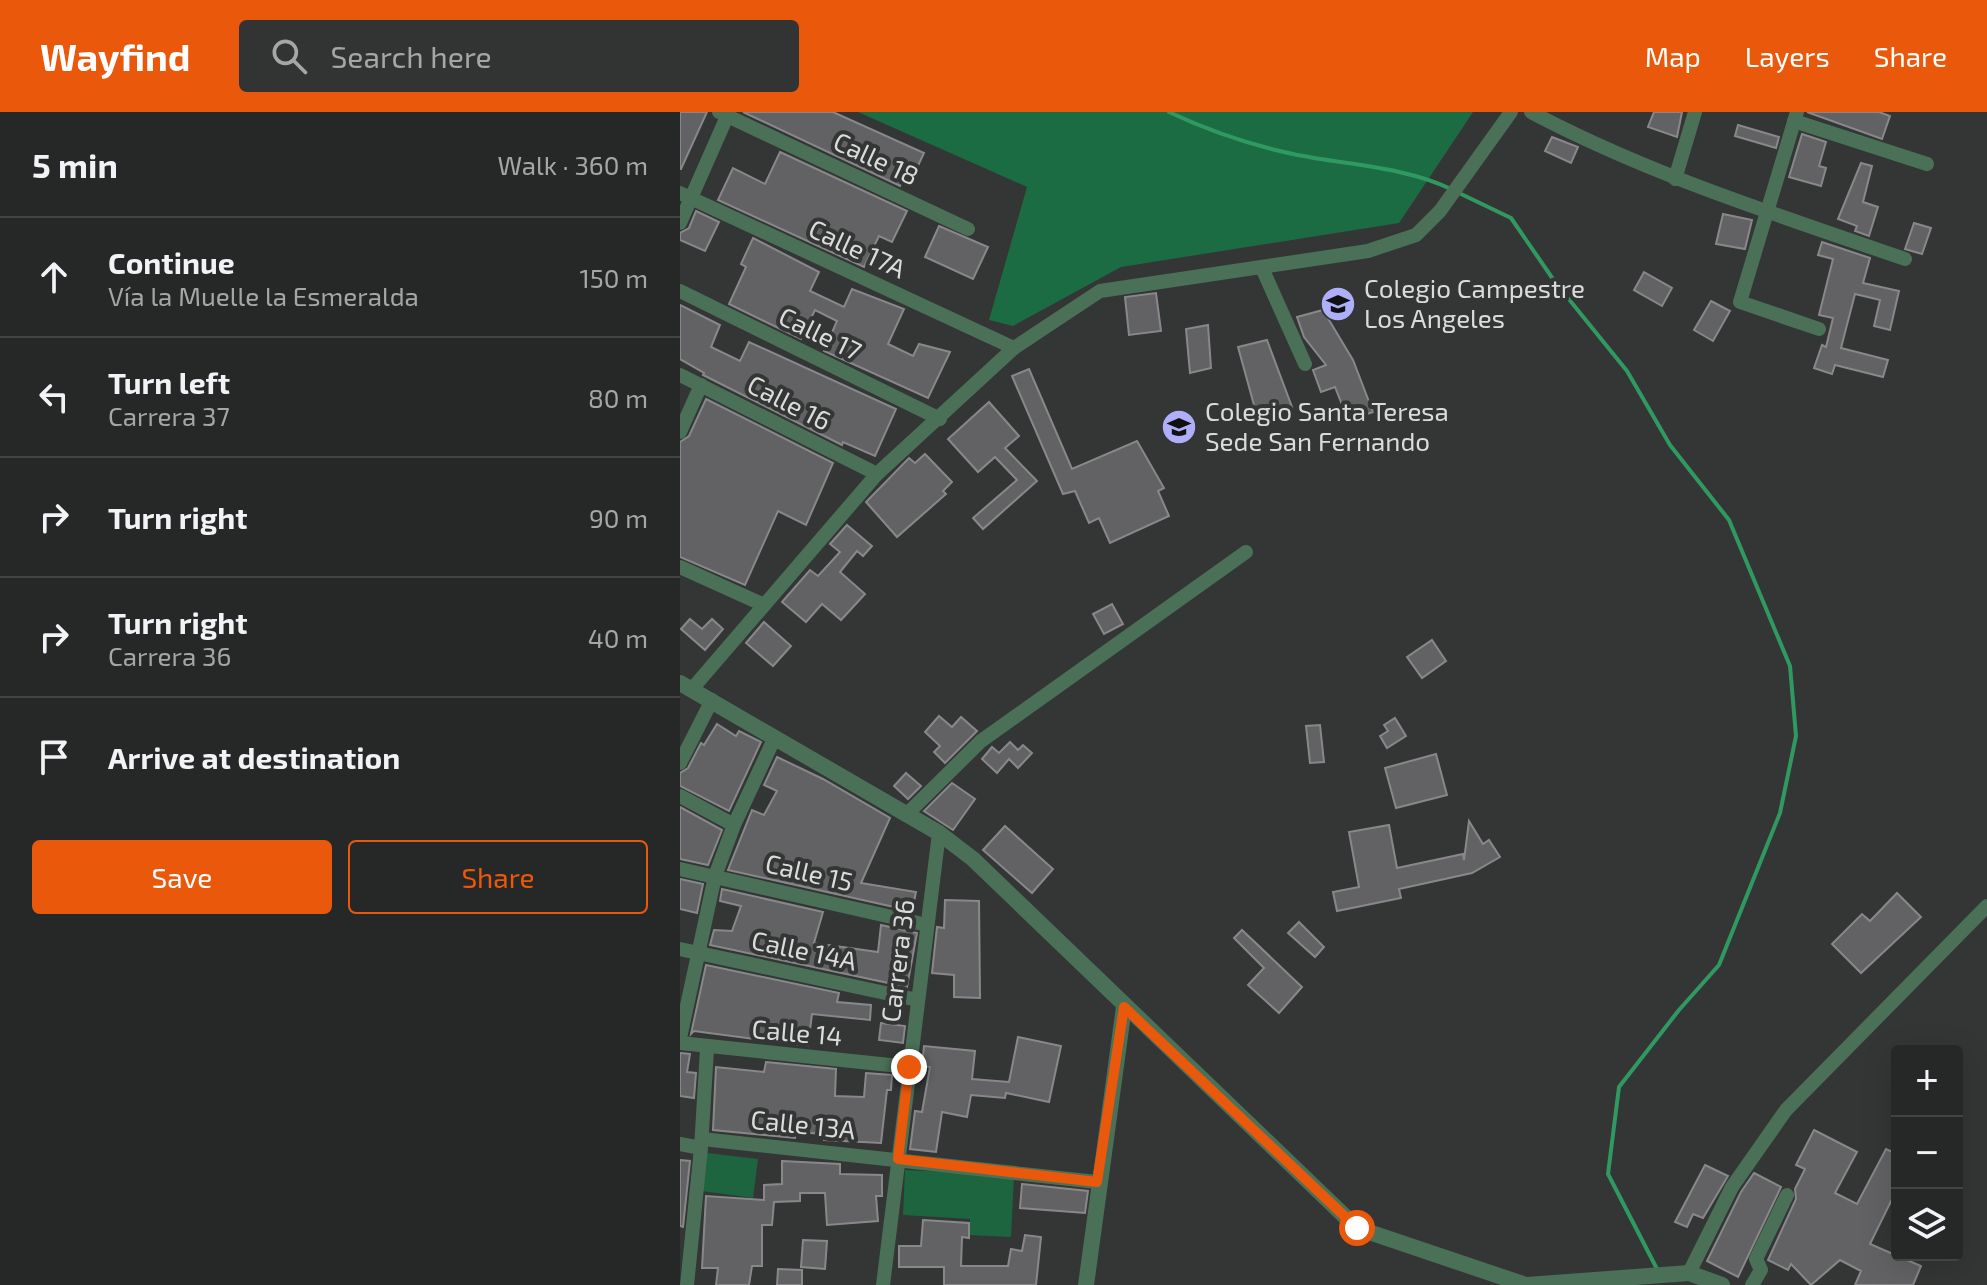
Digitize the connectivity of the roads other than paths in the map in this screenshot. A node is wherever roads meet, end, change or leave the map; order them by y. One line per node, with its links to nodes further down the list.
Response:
1 (1511, 112): 13 (street)
2 (1531, 112): 7 (street)
3 (1695, 112): 7 (street)
4 (725, 113): 8 (street); 11 (street, Calle 18)
5 (1795, 116): 6 (street); 9 (street)
6 (1927, 164)
7 (1675, 179): 9 (street)
8 (686, 196): 10 (street); 16 (street, Calle 17A)
9 (1767, 211): 12 (street); 15 (street)
10 (680, 223)
11 (968, 229)
12 (1905, 259)
13 (1262, 268): 16 (street); 17 (street)
14 (680, 291): 20 (street, Calle 17)
15 (1819, 329)
16 (1014, 348): 20 (street)
17 (1305, 364)
18 (680, 375): 19 (street, Calle 16)
19 (701, 385): 21 (street); 22 (street, Calle 16)
20 (940, 419): 22 (street)
21 (680, 432)
22 (877, 474): 25 (street)
23 (1246, 552): 31 (street)
24 (680, 567): 25 (street)
25 (762, 604): 26 (street)
26 (686, 686): 27 (street)
27 (712, 700): 28 (street); 29 (street)
28 (775, 737): 31 (street); 32 (street)
29 (680, 763)
30 (680, 796): 32 (street)
31 (906, 815): 33 (street)
32 (734, 825): 35 (street)
33 (939, 833): 37 (street, Carrera 36); 41 (street)
34 (680, 869): 35 (street, Calle 15)
35 (715, 876): 37 (street, Calle 15); 39 (street)
36 (1987, 906): 50 (street)
37 (927, 925): 40 (street, Carrera 36)
38 (680, 949): 39 (street, Calle 14A)
39 (701, 954): 40 (street, Calle 14A); 42 (street)
40 (918, 1000): 44 (street, Carrera 36)
41 (1124, 1007): 48 (street); 54 (street)
42 (680, 1041): 43 (street, Calle 14)
43 (707, 1049): 44 (street, Calle 14); 45 (street)
44 (909, 1067): 47 (street, Carrera 36)
45 (702, 1143): 46 (street, Calle 13A); 47 (street, Calle 13A); 51 (street)
46 (680, 1144)
47 (898, 1159): 48 (street, Calle 13A); 52 (street, Carrera 36)
48 (1097, 1182): 53 (street)
49 (1787, 1195): 56 (street)
50 (1689, 1273): 54 (street); 55 (street)
51 (687, 1285)
52 (883, 1285)
53 (1086, 1285)
54 (1526, 1285)
55 (1722, 1285)
56 (1752, 1285)

